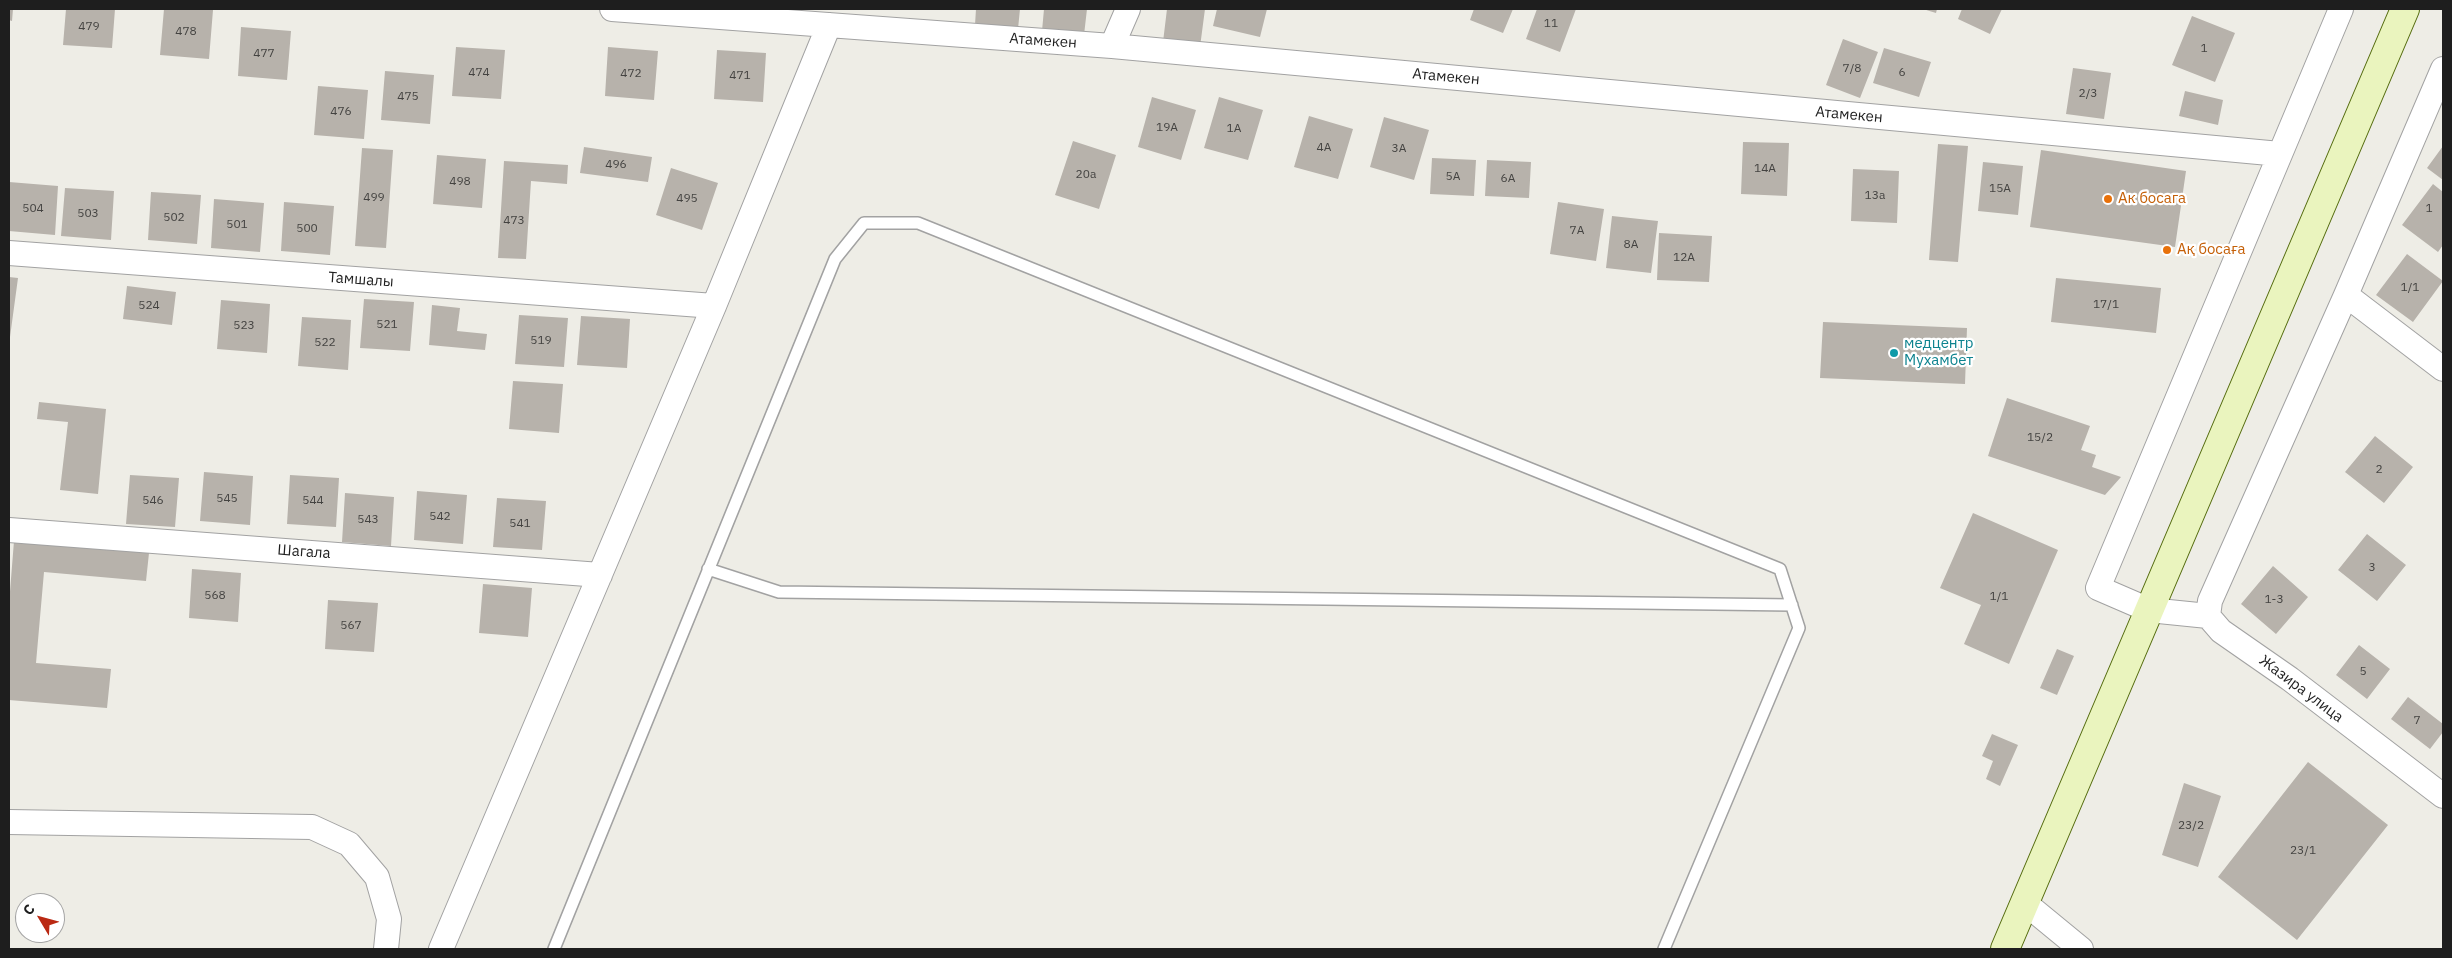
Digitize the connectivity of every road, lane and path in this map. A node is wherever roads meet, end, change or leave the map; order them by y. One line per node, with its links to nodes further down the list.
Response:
1 (612, 9): 5 (street, Атамекен)
2 (1128, 9): 6 (street)
3 (2341, 9): 8 (street)
4 (2405, 9): 17 (main road)
5 (829, 25): 6 (street, Атамекен); 11 (street)
6 (1112, 46): 8 (street, Атамекен)
7 (2443, 69): 10 (street)
8 (2280, 154): 17 (street)
9 (9, 253): 11 (street, Тамшалы)
10 (2346, 295): 12 (street); 18 (street)
11 (714, 306): 15 (street)
12 (2443, 369)
13 (9, 530): 15 (street, Шагала)
14 (708, 569): 16 (lane); 16 (lane); 24 (lane)
15 (600, 575): 23 (street)
16 (1792, 605): 25 (lane)
17 (2149, 610): 18 (street); 21 (main road)
18 (2208, 616): 19 (street, Жазира улица)
19 (2443, 796)
20 (9, 822): 22 (street)
21 (2025, 903): 26 (main road); 27 (street)
22 (386, 949)
23 (441, 949)
24 (554, 949)
25 (1664, 949)
26 (2005, 949)
27 (2082, 949)

